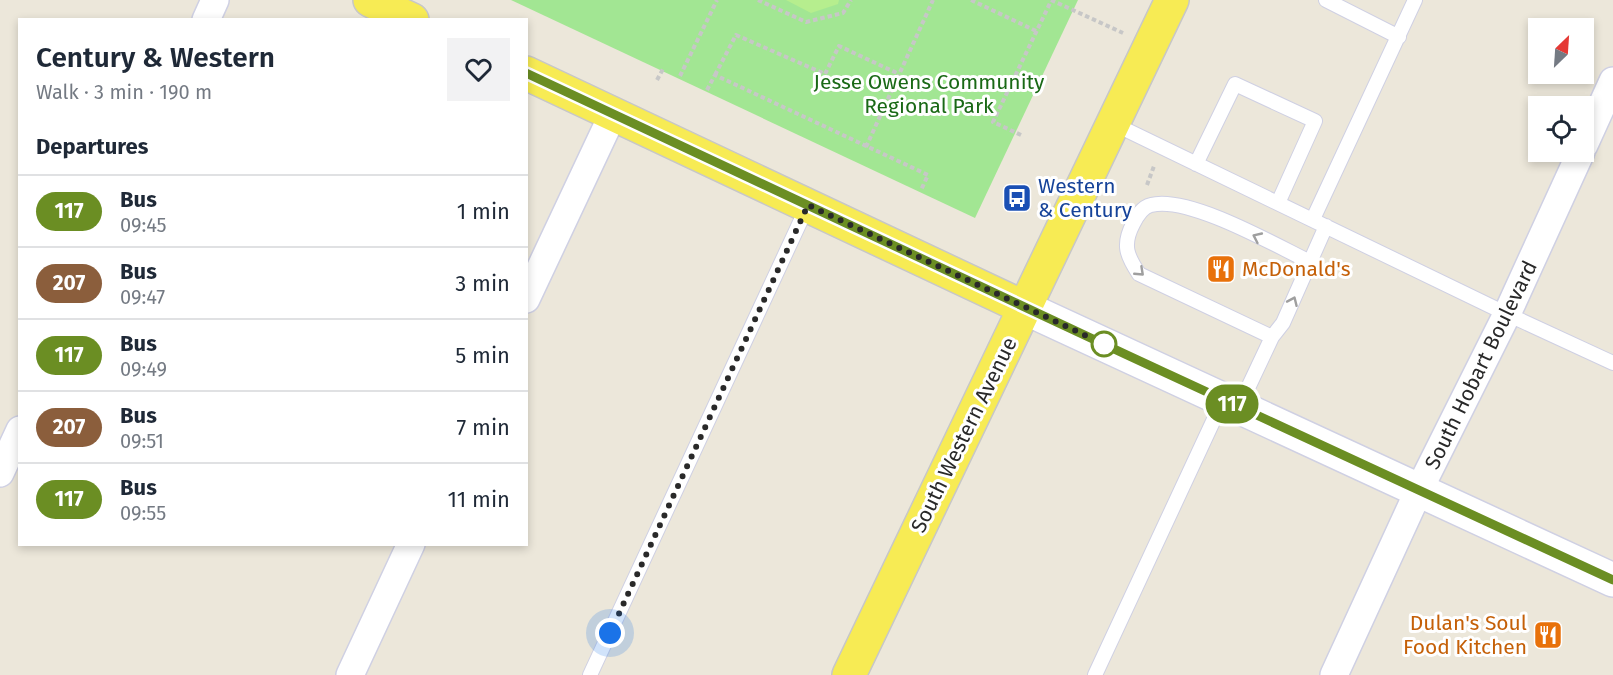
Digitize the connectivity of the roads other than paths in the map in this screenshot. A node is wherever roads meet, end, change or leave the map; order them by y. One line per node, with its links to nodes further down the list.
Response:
1 (215, 0): 6 (street)
2 (370, 0): 7 (main road)
3 (1172, 0): 13 (main road, South Western Avenue)
4 (1326, 0): 8 (lane)
5 (1415, 0): 8 (lane)
6 (207, 18)
7 (408, 18)
8 (1399, 38): 18 (lane)
9 (528, 74): 11 (main road)
10 (1613, 81): 12 (street)
11 (614, 114): 17 (main road); 21 (street)
12 (1594, 123)
13 (1114, 124): 15 (lane); 22 (main road, South Western Avenue)
14 (1576, 162): 23 (street, South Hobart Boulevard)
15 (1196, 164): 16 (lane); 16 (lane)
16 (1278, 202): 18 (lane)
17 (808, 205): 22 (main road); 33 (lane)
18 (1313, 219): 19 (lane)
19 (1326, 226): 20 (lane); 23 (lane)
20 (1310, 262): 24 (lane, one-way to 20); 24 (lane, one-way to 24)
21 (528, 294)
22 (1025, 308): 26 (main road); 34 (main road, South Western Avenue)
23 (1507, 314): 25 (lane); 29 (street, South Hobart Boulevard)
24 (1272, 337): 26 (lane)
25 (1613, 363)
26 (1231, 403): 29 (main road); 35 (lane)
27 (18, 434): 28 (street)
28 (0, 473)
29 (1419, 490): 31 (main road); 36 (street, South Hobart Boulevard)
30 (410, 546): 32 (street)
31 (1613, 580)
32 (350, 675)
33 (590, 675)
34 (849, 675)
35 (1095, 675)
36 (1334, 675)

